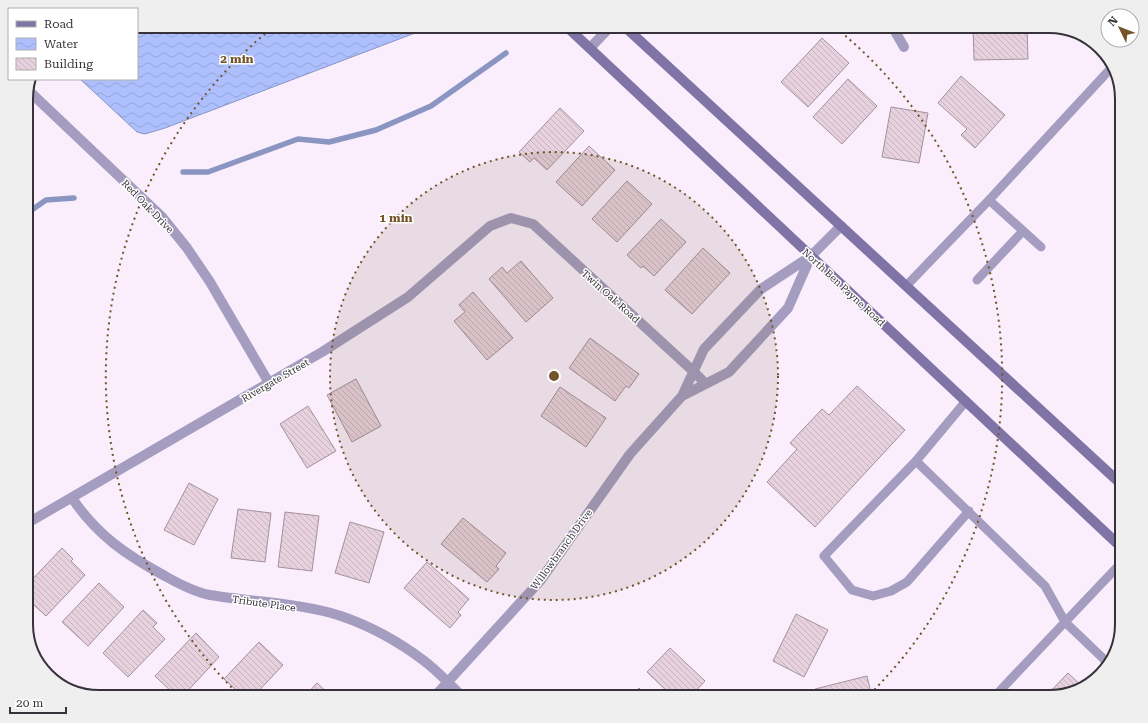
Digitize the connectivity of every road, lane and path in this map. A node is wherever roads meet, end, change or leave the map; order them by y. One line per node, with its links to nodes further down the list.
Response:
1 (574, 33): 6 (street, North Ben Payne Road)
2 (604, 33): 6 (street)
3 (632, 33): 11 (street)
4 (896, 33): 5 (street)
5 (904, 47)
6 (590, 48): 14 (street, North Ben Payne Road)
7 (1108, 71): 9 (lane)
8 (33, 95): 18 (street, Red Oak Drive)
9 (989, 200): 12 (lane); 16 (lane)
10 (511, 218): 17 (street, Twin Oak Road); 18 (street, Rivergate Street)
11 (840, 226): 14 (street, Willowbranch Drive); 16 (street)
12 (1023, 231): 13 (lane); 15 (lane)
13 (1041, 247)
14 (811, 256): 17 (street, Willowbranch Drive); 19 (street, Willowbranch Drive); 21 (street, North Ben Payne Road)
15 (977, 280)
16 (906, 286): 23 (street)
17 (693, 371): 19 (street, Twin Oak Road); 20 (street, Willowbranch Drive)
18 (269, 383): 24 (street, Rivergate Street)
19 (706, 384): 20 (street, Willowbranch Drive)
20 (682, 396): 31 (street, Willowbranch Drive)
21 (966, 401): 22 (lane); 27 (street, North Ben Payne Road)
22 (916, 461): 25 (lane); 25 (lane)
23 (1115, 479)
24 (72, 498): 26 (street, Rivergate Street); 31 (street, Tribute Place)
25 (969, 511): 29 (lane)
26 (33, 520)
27 (1115, 541)
28 (1115, 569): 29 (lane)
29 (1064, 622): 30 (lane); 34 (lane)
30 (1105, 660)
31 (448, 682): 32 (street, Willowbranch Drive); 33 (street, Tribute Place)
32 (441, 690)
33 (456, 690)
34 (1001, 690)

